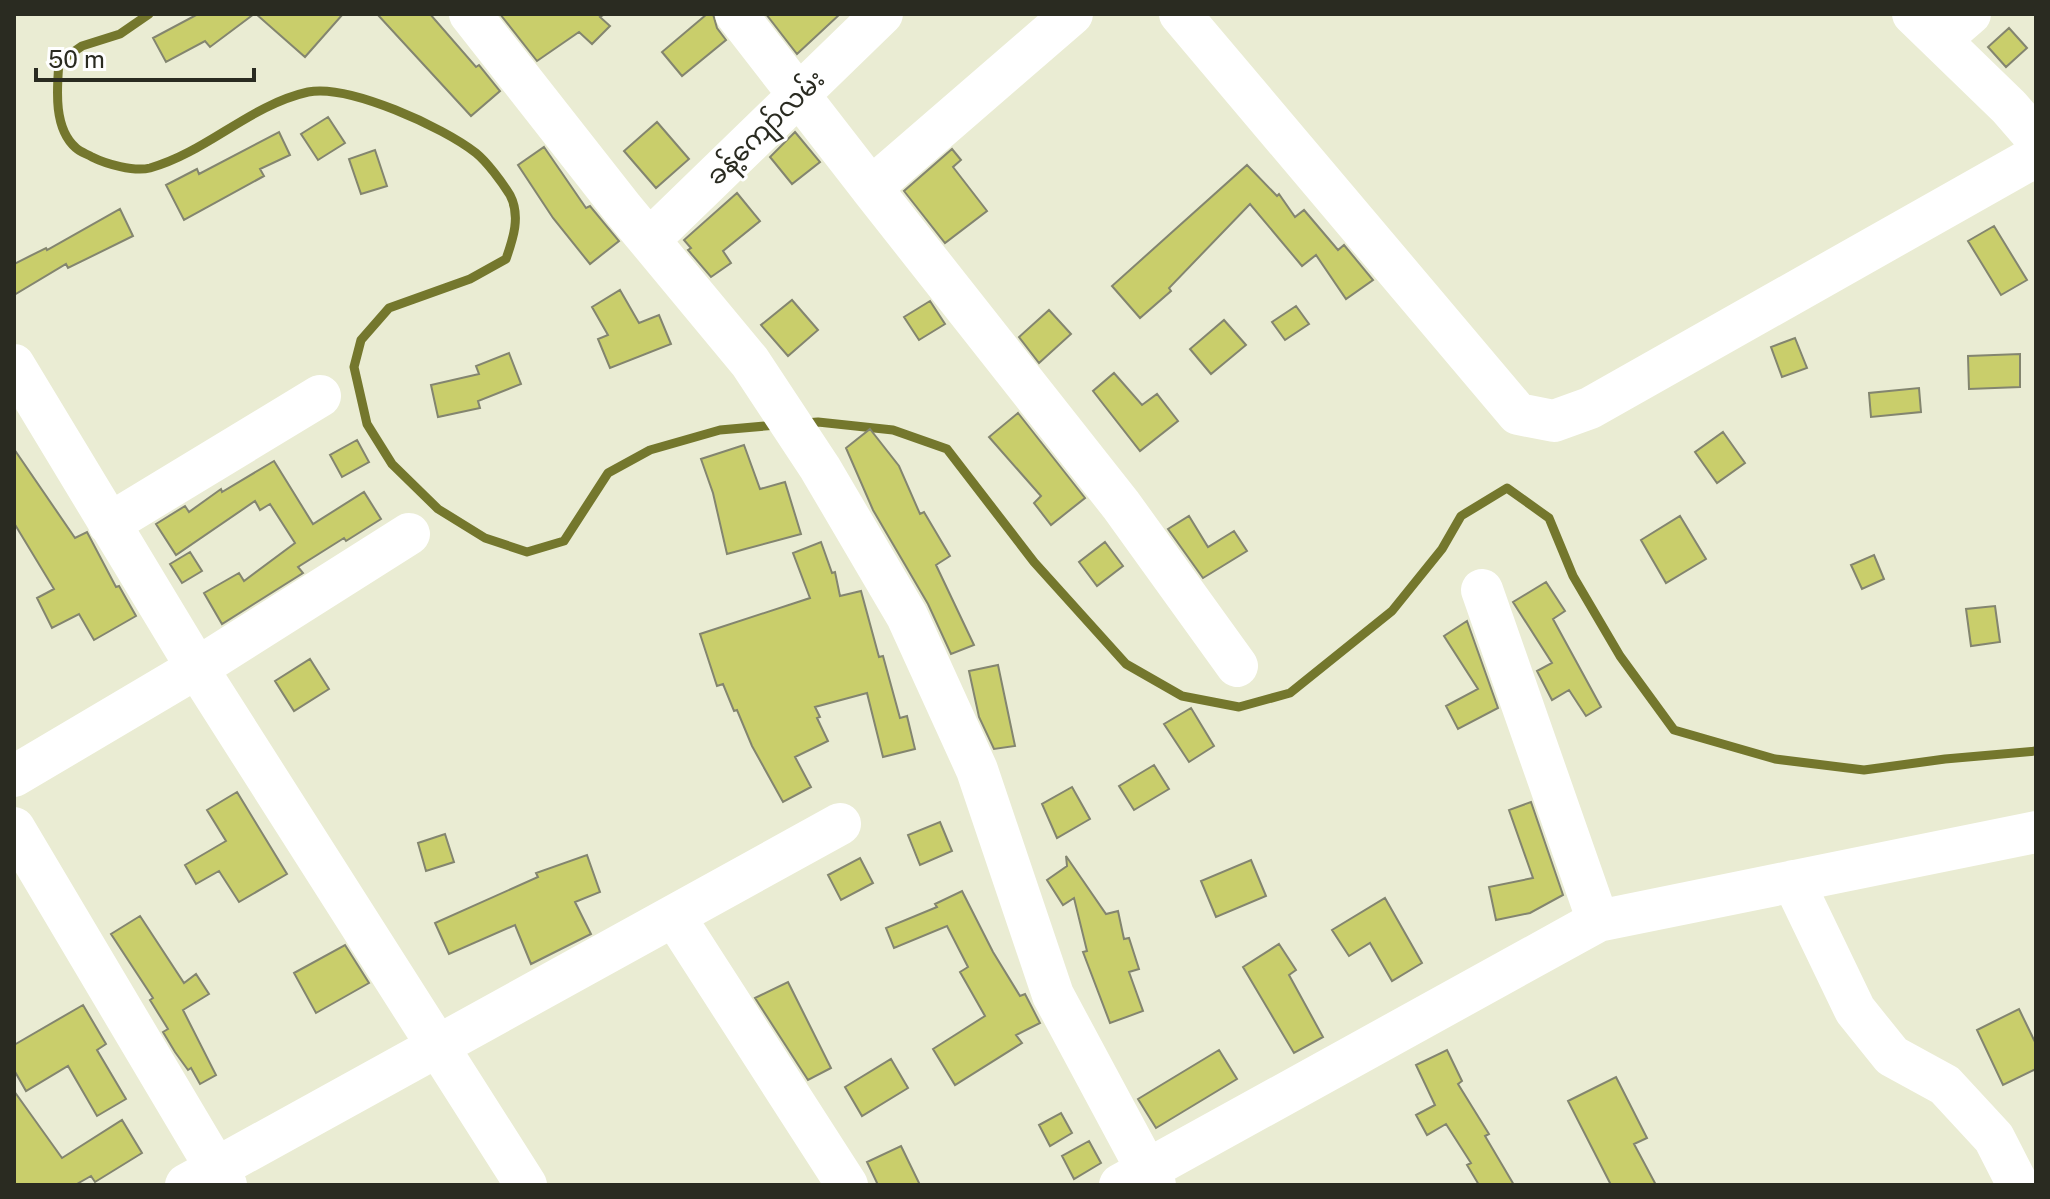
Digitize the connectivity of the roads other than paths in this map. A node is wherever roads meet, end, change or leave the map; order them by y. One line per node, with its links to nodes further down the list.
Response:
1 (470, 14): 11 (street)
2 (736, 14): 7 (street)
3 (882, 14): 7 (street, ခန့်ကျော်လမ်း)
4 (1072, 14): 10 (street)
5 (1180, 14): 9 (street)
6 (1941, 23): 8 (street)
7 (799, 94): 10 (street); 11 (street, ခန့်ကျော်လမ်း)
8 (2036, 138)
9 (2036, 156)
10 (871, 188): 17 (street)
11 (649, 240): 28 (street)
12 (14, 365): 14 (street)
13 (320, 396): 14 (street)
14 (109, 524): 18 (street)
15 (409, 534): 18 (street)
16 (1482, 590): 25 (street)
17 (1237, 666)
18 (197, 668): 19 (street); 26 (street)
19 (14, 776)
20 (840, 824): 24 (street)
21 (14, 828): 27 (street)
22 (2036, 832): 23 (street)
23 (1793, 881): 25 (street); 31 (street)
24 (674, 916): 26 (street); 30 (street)
25 (1598, 921): 28 (street)
26 (437, 1046): 27 (street); 29 (street)
27 (209, 1179)
28 (1141, 1180)
29 (526, 1185)
30 (847, 1185)
31 (2018, 1185)

